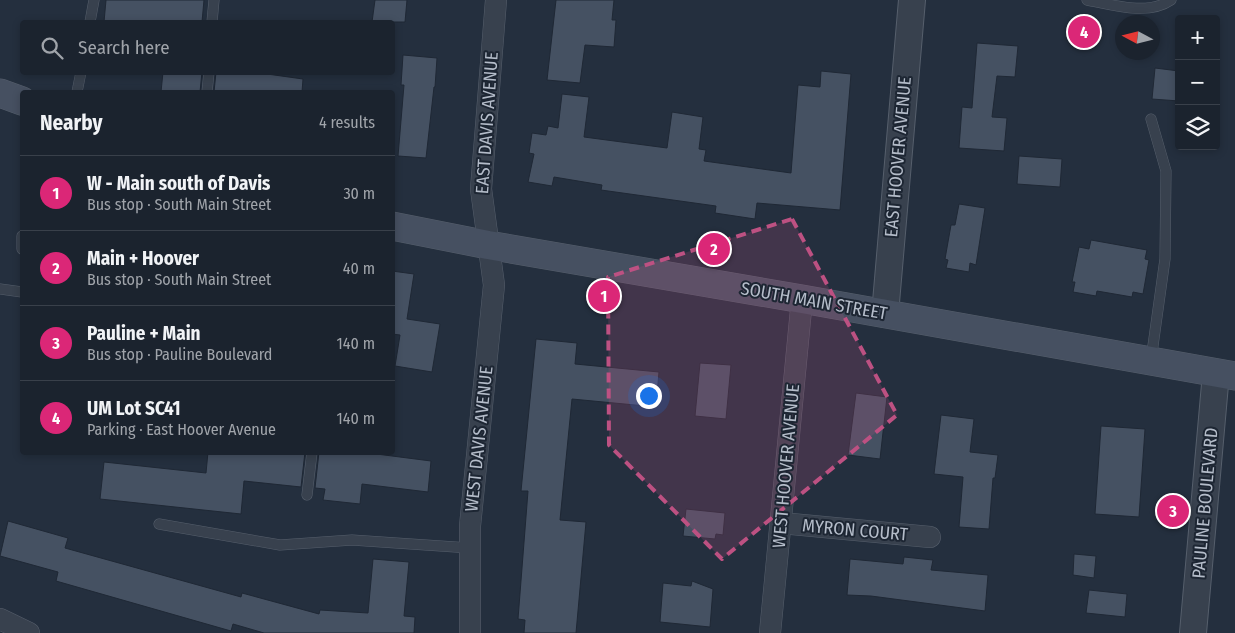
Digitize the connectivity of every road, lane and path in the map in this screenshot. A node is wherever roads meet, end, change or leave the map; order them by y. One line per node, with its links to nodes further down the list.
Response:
1 (94, 0): 7 (lane)
2 (214, 0): 8 (lane)
3 (496, 0): 17 (street, EAST DAVIS AVENUE)
4 (912, 0): 21 (street, EAST HOOVER AVENUE)
5 (1087, 0): 6 (lane)
6 (1171, 0)
7 (90, 20)
8 (212, 20)
9 (80, 75): 11 (lane)
10 (209, 75): 12 (lane)
11 (77, 90)
12 (207, 90)
13 (0, 93): 14 (main road)
14 (20, 100)
15 (1151, 119): 22 (lane)
16 (395, 227): 17 (main road, SOUTH MAIN STREET)
17 (488, 245): 20 (main road, SOUTH MAIN STREET); 29 (street, WEST DAVIS AVENUE)
18 (0, 290): 19 (lane)
19 (20, 292)
20 (802, 299): 21 (main road, SOUTH MAIN STREET); 26 (street, WEST HOOVER AVENUE)
21 (885, 314): 22 (main road, SOUTH MAIN STREET)
22 (1150, 360): 23 (main road, SOUTH MAIN STREET)
23 (1225, 374): 34 (street, PAULINE BOULEVARD)
24 (312, 455): 25 (lane)
25 (308, 495)
26 (780, 523): 28 (street, MYRON COURT); 33 (street, WEST HOOVER AVENUE)
27 (159, 524): 29 (lane)
28 (930, 537)
29 (470, 548): 32 (street, WEST DAVIS AVENUE)
30 (0, 619): 31 (street)
31 (29, 633)
32 (470, 633)
33 (770, 633)
34 (1193, 633)

